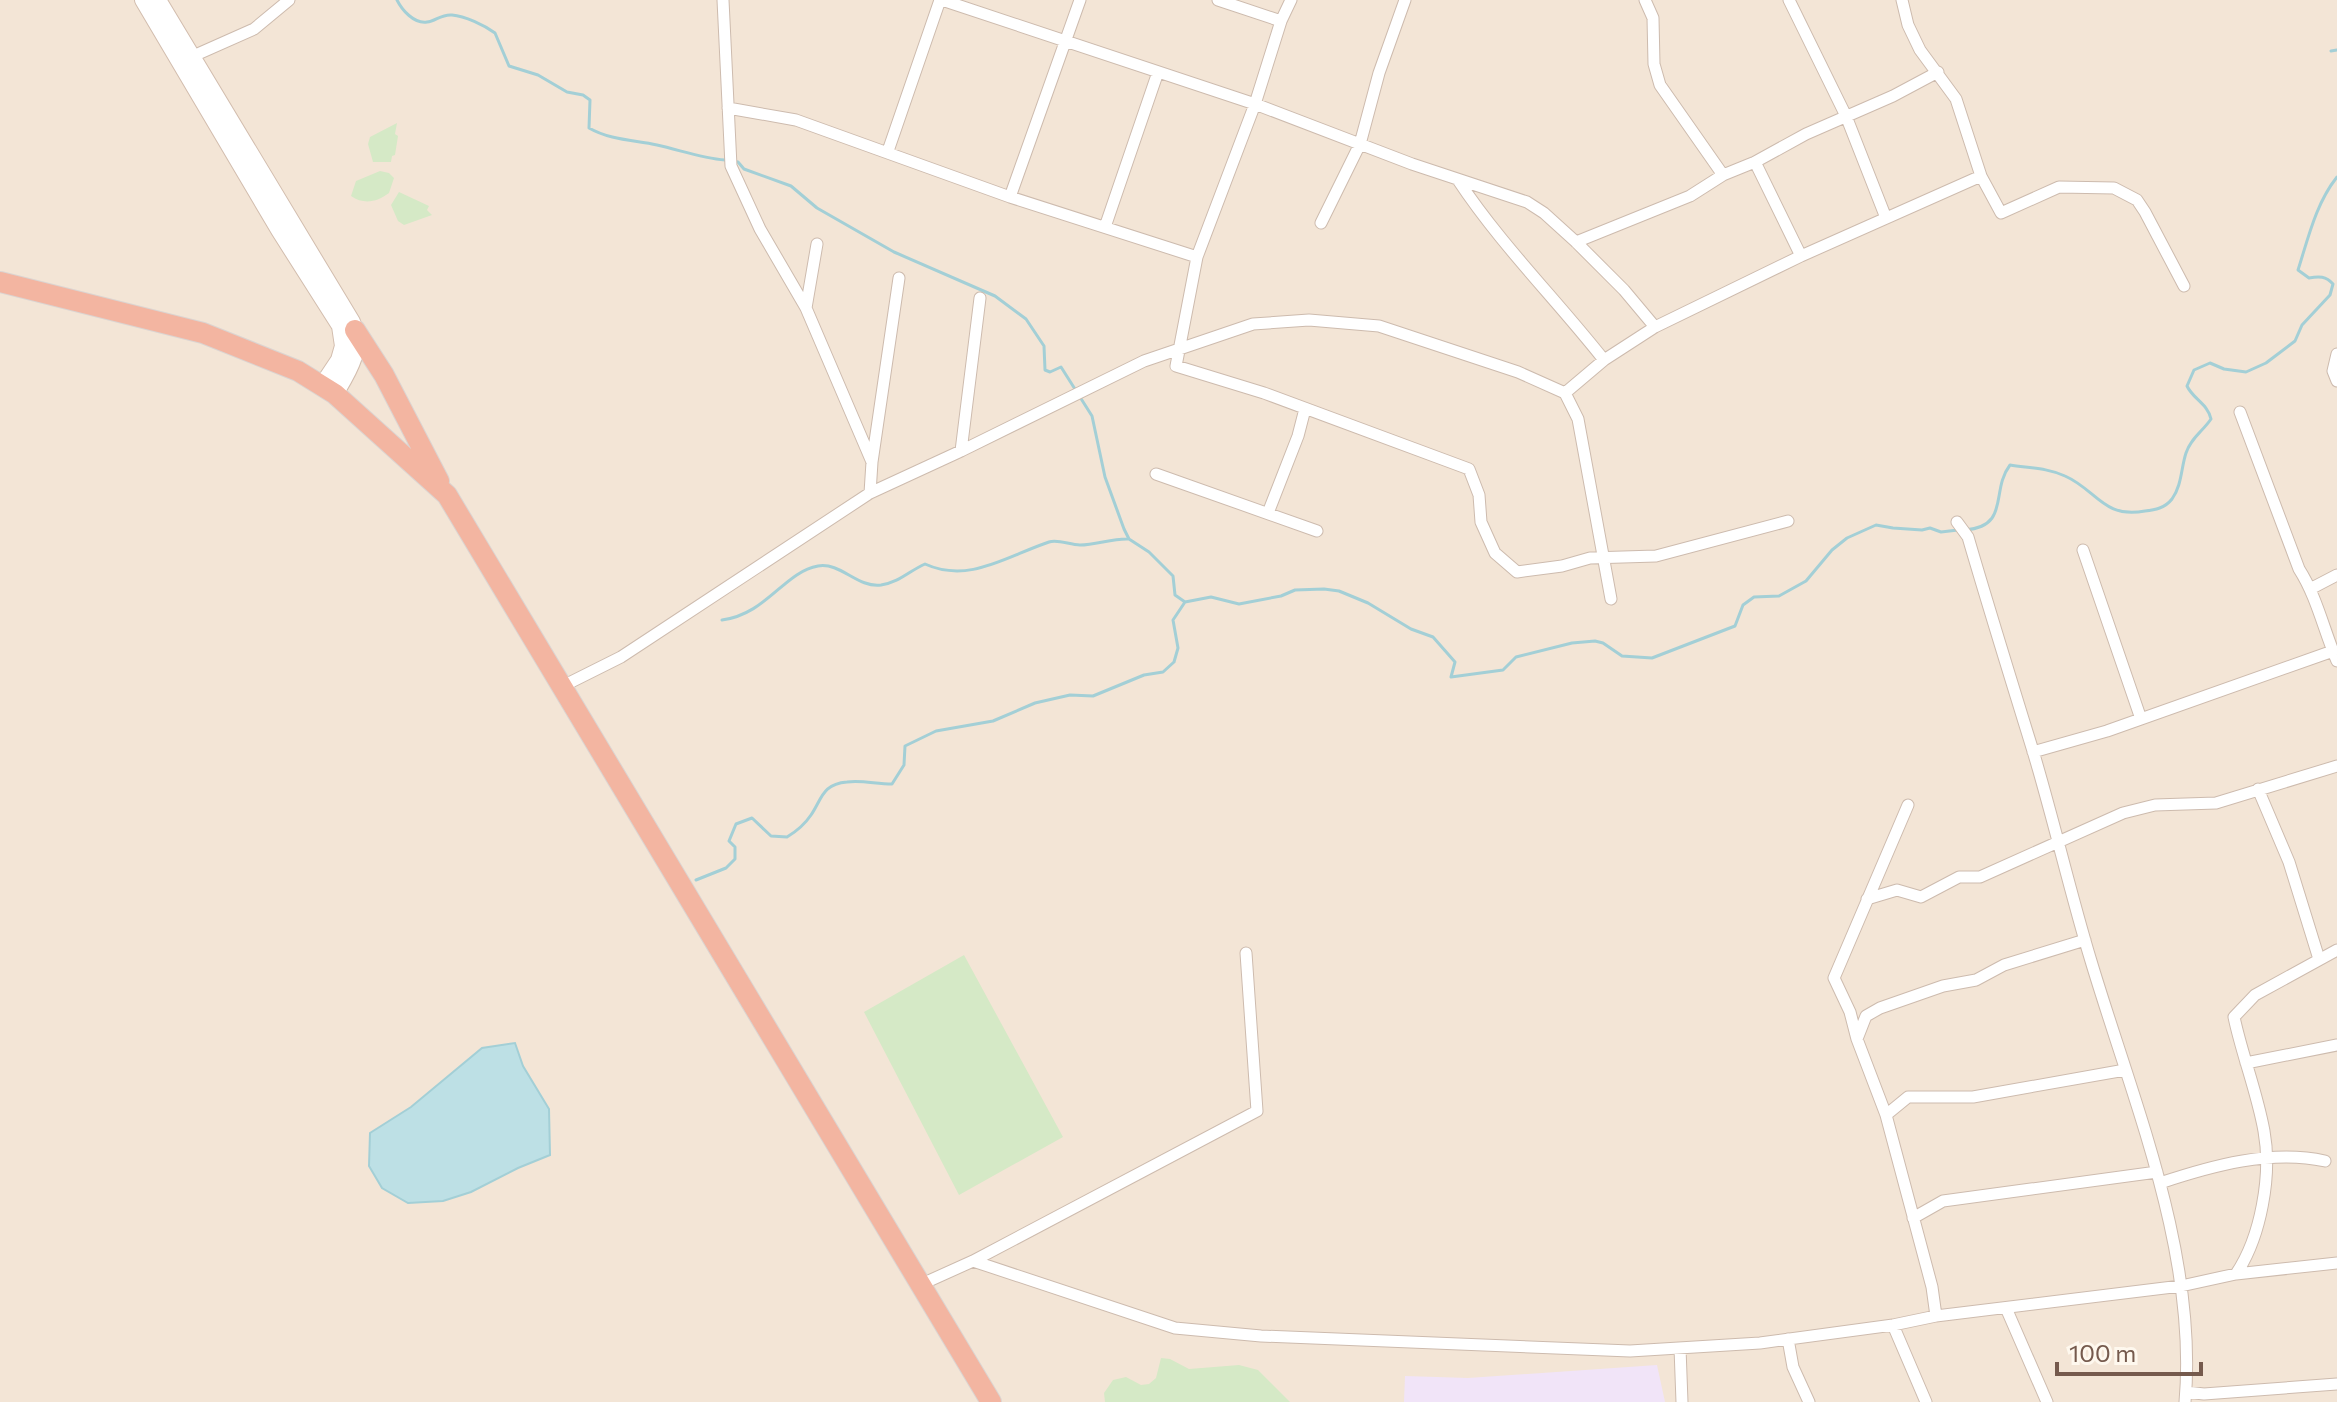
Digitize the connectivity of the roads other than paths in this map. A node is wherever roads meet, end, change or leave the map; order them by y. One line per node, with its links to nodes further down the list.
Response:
1 (143, 0): 29 (main road)
2 (158, 0): 16 (main road)
3 (289, 0): 16 (street)
4 (723, 0): 20 (street)
5 (941, 0): 13 (street); 23 (street)
6 (1080, 0): 15 (street)
7 (1218, 0): 14 (street)
8 (1291, 0): 14 (street)
9 (1405, 0): 22 (street)
10 (1645, 0): 25 (street)
11 (1789, 0): 21 (street)
12 (1902, 0): 18 (street)
13 (968, 4): 15 (street)
14 (1281, 21): 19 (street)
15 (1064, 41): 17 (street); 28 (street)
16 (191, 57): 29 (main road)
17 (1158, 72): 19 (street); 32 (street)
18 (1938, 72): 21 (street); 26 (street)
19 (1255, 104): 22 (street); 36 (street)
20 (728, 108): 23 (street); 41 (street)
21 (1846, 116): 24 (street); 30 (street)
22 (1360, 144): 27 (street); 31 (street)
23 (888, 151): 28 (street)
24 (1755, 162): 25 (street); 35 (street)
25 (1723, 175): 33 (street)
26 (1981, 176): 30 (street); 39 (street)
27 (1458, 180): 33 (street); 46 (street)
28 (1010, 197): 32 (street)
29 (282, 218): 43 (main road); 48 (main road)
30 (1886, 218): 35 (street)
31 (1321, 223)
32 (1105, 227): 36 (street)
33 (1576, 242): 42 (street)
34 (817, 244): 41 (street)
35 (1801, 256): 42 (street)
36 (1197, 257): 44 (street)
37 (899, 278): 53 (street)
38 (0, 282): 48 (highway)
39 (2184, 286)
40 (980, 298): 52 (street)
41 (806, 308): 53 (street)
42 (1655, 327): 46 (street)
43 (355, 330): 48 (main road); 56 (highway)
44 (1179, 348): 49 (street); 50 (street); 52 (street)
45 (2337, 354): 47 (street)
46 (1604, 360): 49 (street)
47 (2337, 381)
48 (329, 389): 56 (highway)
49 (1565, 393): 62 (street)
50 (1305, 409): 57 (street); 62 (street)
51 (2240, 412): 64 (street)
52 (961, 451): 55 (street)
53 (872, 462): 55 (street)
54 (1156, 474): 57 (street)
55 (870, 493): 67 (street)
56 (447, 495): 67 (highway)
57 (1268, 513): 60 (street)
58 (1788, 521): 62 (street)
59 (1957, 522): 69 (street)
60 (1317, 531)
61 (2083, 550): 68 (street)
62 (1603, 557): 65 (street)
63 (2337, 575): 64 (street)
64 (2312, 588): 66 (street)
65 (1611, 599)
66 (2335, 656): 68 (street)
67 (561, 687): 91 (highway)
68 (2141, 719): 69 (street)
69 (2033, 752): 73 (street)
70 (2337, 766): 71 (street)
71 (2258, 789): 73 (street); 78 (street)
72 (1908, 805): 74 (street)
73 (2057, 841): 74 (street); 75 (street)
74 (1867, 899): 79 (street)
75 (2085, 940): 79 (street); 82 (street)
76 (2337, 950): 78 (street)
77 (1246, 953): 88 (street)
78 (2319, 959): 81 (street)
79 (1857, 1039): 83 (street)
80 (2337, 1045): 81 (street)
81 (2246, 1063): 84 (street)
82 (2125, 1070): 83 (street); 86 (street)
83 (1886, 1115): 87 (street)
84 (2267, 1159): 85 (street); 86 (street); 90 (street)
85 (2325, 1161)
86 (2159, 1177): 87 (street); 92 (street)
87 (1913, 1218): 94 (street)
88 (973, 1261): 91 (street); 97 (street)
89 (2337, 1263): 90 (street)
90 (2236, 1274): 92 (street)
91 (922, 1284): 100 (highway)
92 (2181, 1286): 93 (street); 99 (street)
93 (2006, 1308): 94 (street); 104 (street)
94 (1936, 1316): 95 (street)
95 (1893, 1325): 96 (street); 103 (street)
96 (1788, 1339): 97 (street); 102 (street)
97 (1680, 1348): 101 (street)
98 (2337, 1384): 99 (street)
99 (2186, 1397)
100 (991, 1402)
101 (1682, 1402)
102 (1809, 1402)
103 (1926, 1402)
104 (2047, 1402)

